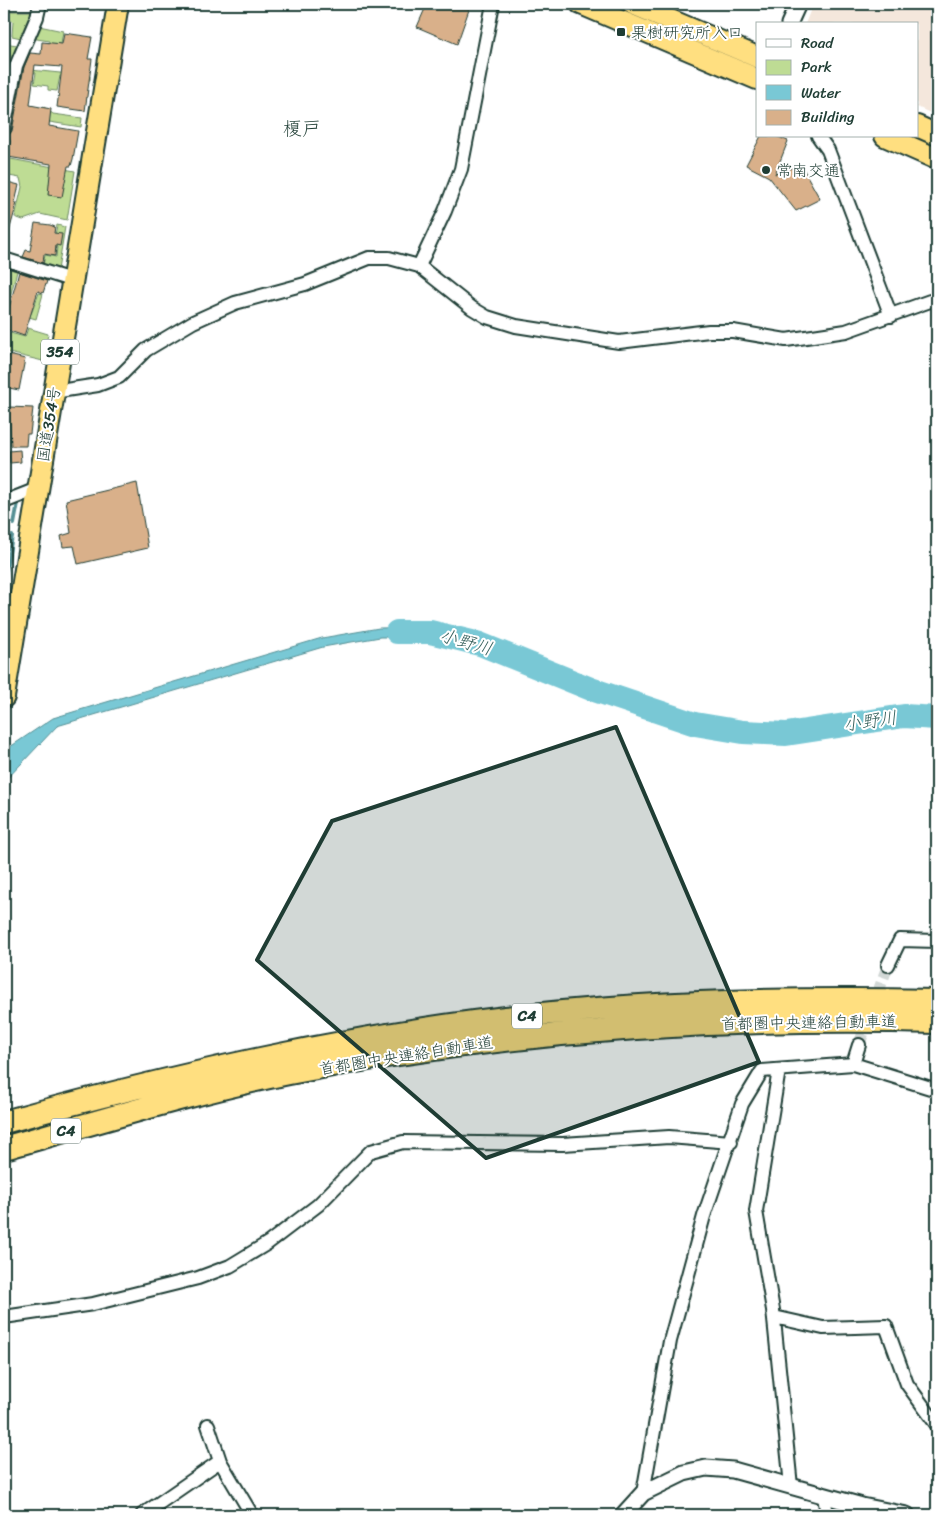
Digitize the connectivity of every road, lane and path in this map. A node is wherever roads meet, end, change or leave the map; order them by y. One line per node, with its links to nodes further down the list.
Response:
1 (40, 4): 11 (street)
2 (118, 4): 18 (highway, 国道354号 / 354)
3 (494, 4): 17 (street)
4 (581, 4): 9 (highway)
5 (633, 4): 8 (highway)
6 (798, 4): 7 (street)
7 (791, 22)
8 (756, 57)
9 (756, 79)
10 (918, 126): 12 (highway)
11 (4, 129)
12 (937, 134)
13 (819, 138): 20 (street)
14 (890, 138): 15 (highway)
15 (937, 159)
16 (4, 259): 18 (street)
17 (419, 266): 20 (street); 21 (street)
18 (71, 280): 21 (highway, 国道354号 / 354)
19 (937, 302): 20 (street)
20 (891, 316)
21 (53, 392): 22 (highway, 国道354号 / 354)
22 (37, 489): 23 (street); 24 (highway, 国道354号 / 354)
23 (4, 502)
24 (4, 697)
25 (937, 941): 26 (street)
26 (888, 965)
27 (937, 1001): 33 (highway, 首都圏中央連絡自動車道 / C4)
28 (937, 1022): 35 (highway, 首都圏中央連絡自動車道 / C4)
29 (860, 1045): 30 (street)
30 (853, 1064): 31 (street); 32 (street)
31 (779, 1070): 34 (street); 36 (street)
32 (937, 1090)
33 (4, 1122)
34 (731, 1142): 37 (street); 42 (street)
35 (4, 1148)
36 (774, 1316): 39 (street); 41 (street)
37 (4, 1317)
38 (208, 1425): 40 (street)
39 (937, 1425)
40 (220, 1461): 44 (street); 45 (street)
41 (791, 1486): 42 (street); 43 (street)
42 (643, 1493): 46 (street)
43 (824, 1496): 47 (street); 48 (street)
44 (142, 1515)
45 (252, 1515)
46 (623, 1515)
47 (827, 1515)
48 (907, 1515)

